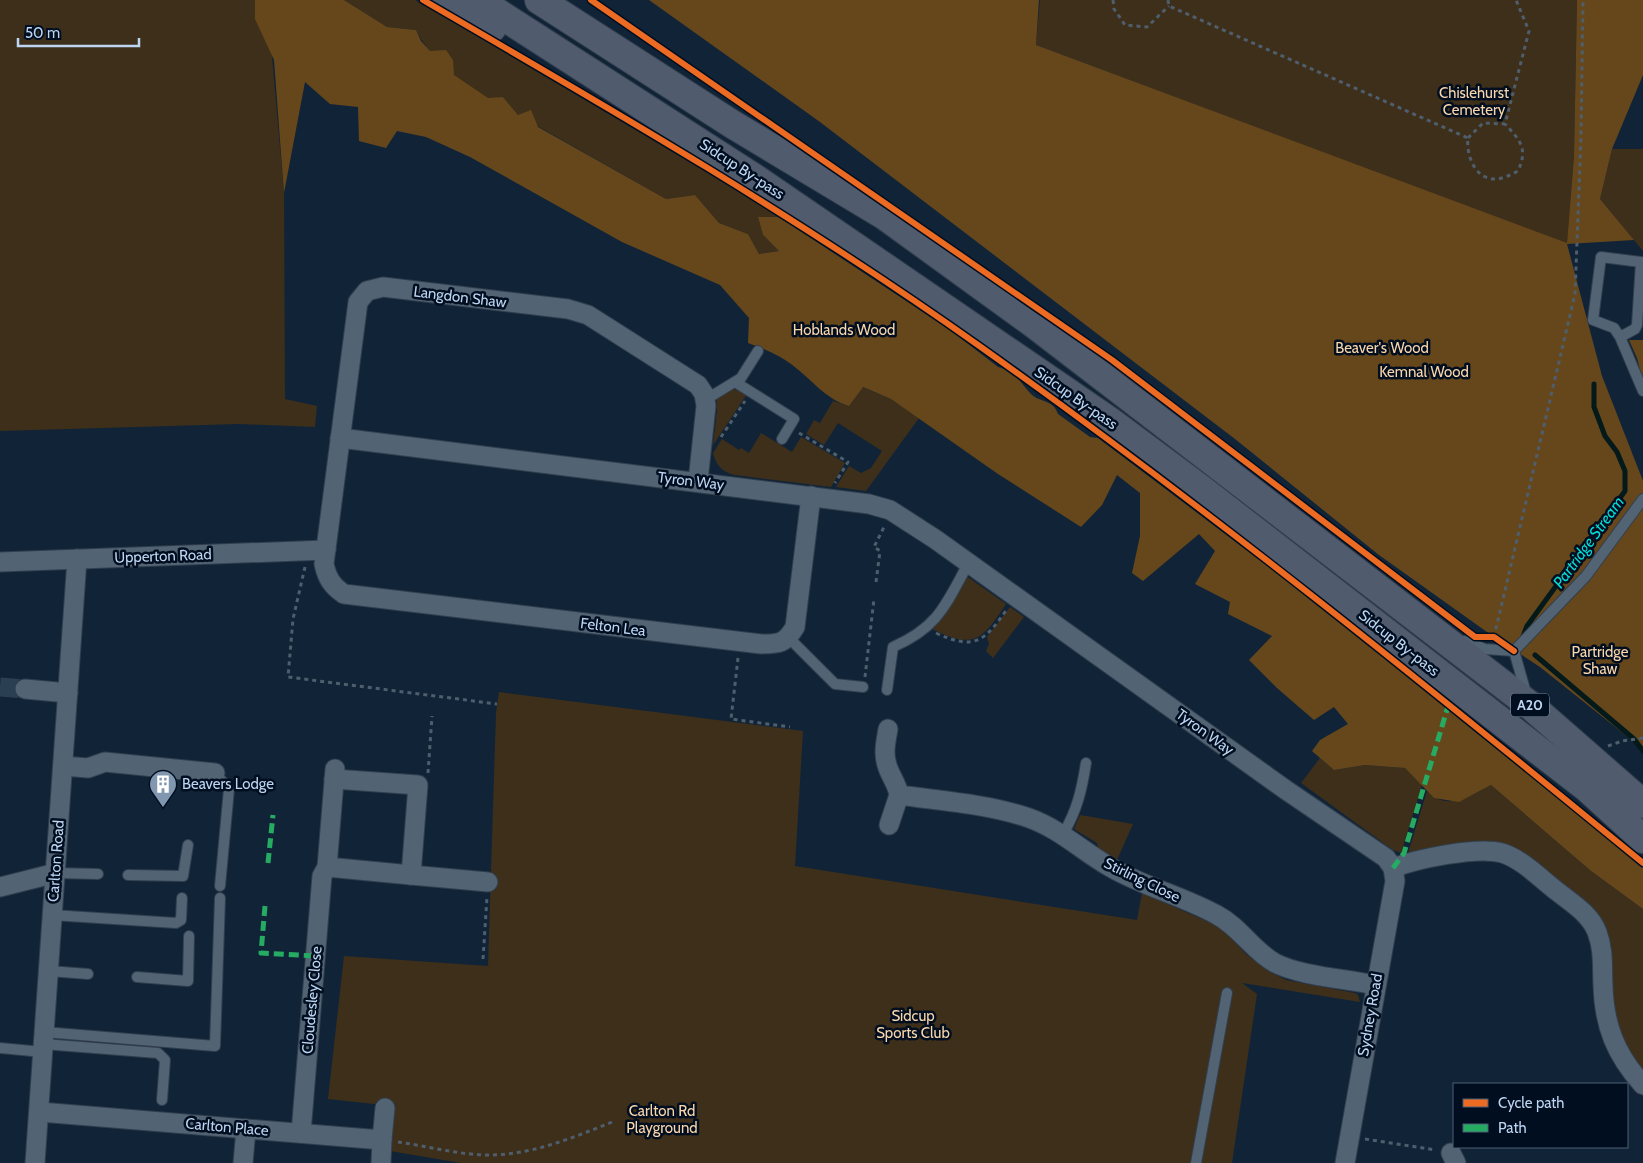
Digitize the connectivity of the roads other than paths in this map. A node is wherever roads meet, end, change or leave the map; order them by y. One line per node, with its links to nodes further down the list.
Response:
1 (446, 0): 6 (highway, A20)
2 (478, 0): 6 (highway, Sidcup By-pass / A20)
3 (539, 0): 5 (highway, Sidcup By-pass / A20)
4 (560, 0): 5 (highway, A20)
5 (732, 124): 21 (highway, Sidcup By-pass / A20)
6 (756, 178): 37 (highway, Sidcup By-pass / A20)
7 (1620, 337): 7 (lane); 10 (lane)
8 (758, 351): 9 (lane)
9 (735, 382): 11 (lane); 13 (lane)
10 (1643, 391)
11 (705, 400): 12 (street, Langdon Shaw); 14 (street)
12 (340, 438): 14 (street, Tyron Way); 17 (street, Langdon Shaw)
13 (782, 439)
14 (698, 481): 15 (street, Tyron Way)
15 (818, 497): 20 (street, Tyron Way); 22 (street)
16 (1643, 499): 23 (lane)
17 (318, 550): 18 (street, Upperton Road); 22 (street, Felton Lea)
18 (77, 559): 19 (street, Upperton Road); 27 (street, Carlton Road)
19 (0, 562)
20 (968, 562): 26 (lane); 40 (street, Tyron Way)
21 (1410, 613): 23 (lane); 28 (highway, Sidcup By-pass / A20)
22 (789, 638): 24 (lane)
23 (1514, 651): 28 (lane)
24 (863, 687)
25 (25, 689): 27 (street)
26 (887, 690)
27 (68, 693): 31 (street, Carlton Road)
28 (1531, 706): 34 (highway, Sidcup By-pass / A20)
29 (888, 730): 33 (street)
30 (1086, 763): 36 (lane)
31 (63, 766): 32 (street); 41 (street, Carlton Road)
32 (215, 772): 46 (lane)
33 (899, 795): 35 (street); 36 (street, Stirling Close)
34 (1643, 804)
35 (889, 825)
36 (1064, 834): 55 (street, Stirling Close)
37 (1643, 839)
38 (188, 845): 43 (lane)
39 (327, 868): 44 (street); 44 (street, Cloudesley Close); 64 (street, Cloudesley Close)
40 (1394, 868): 55 (street, Sydney Road); 59 (street)
41 (56, 873): 42 (lane); 47 (street); 50 (street, Carlton Road)
42 (98, 874)
43 (128, 875)
44 (411, 875): 45 (street)
45 (488, 882)
46 (220, 886)
47 (0, 887)
48 (182, 898): 50 (lane)
49 (220, 898): 57 (lane)
50 (52, 915): 52 (street, Carlton Road)
51 (189, 936): 54 (lane)
52 (49, 971): 53 (lane); 57 (street, Carlton Road)
53 (88, 974)
54 (137, 977)
55 (1375, 985): 70 (street, Sydney Road)
56 (1227, 993): 69 (lane)
57 (44, 1042): 58 (lane); 60 (lane); 62 (street, Carlton Road)
58 (0, 1048)
59 (1643, 1085)
60 (162, 1100)
61 (385, 1108): 65 (street)
62 (40, 1112): 63 (street, Carlton Place); 66 (street, Carlton Road)
63 (246, 1129): 64 (street, Carlton Place); 67 (street)
64 (301, 1133): 65 (street, Carlton Place)
65 (382, 1140): 68 (street)
66 (35, 1163)
67 (243, 1163)
68 (380, 1163)
69 (1196, 1163)
70 (1344, 1163)

